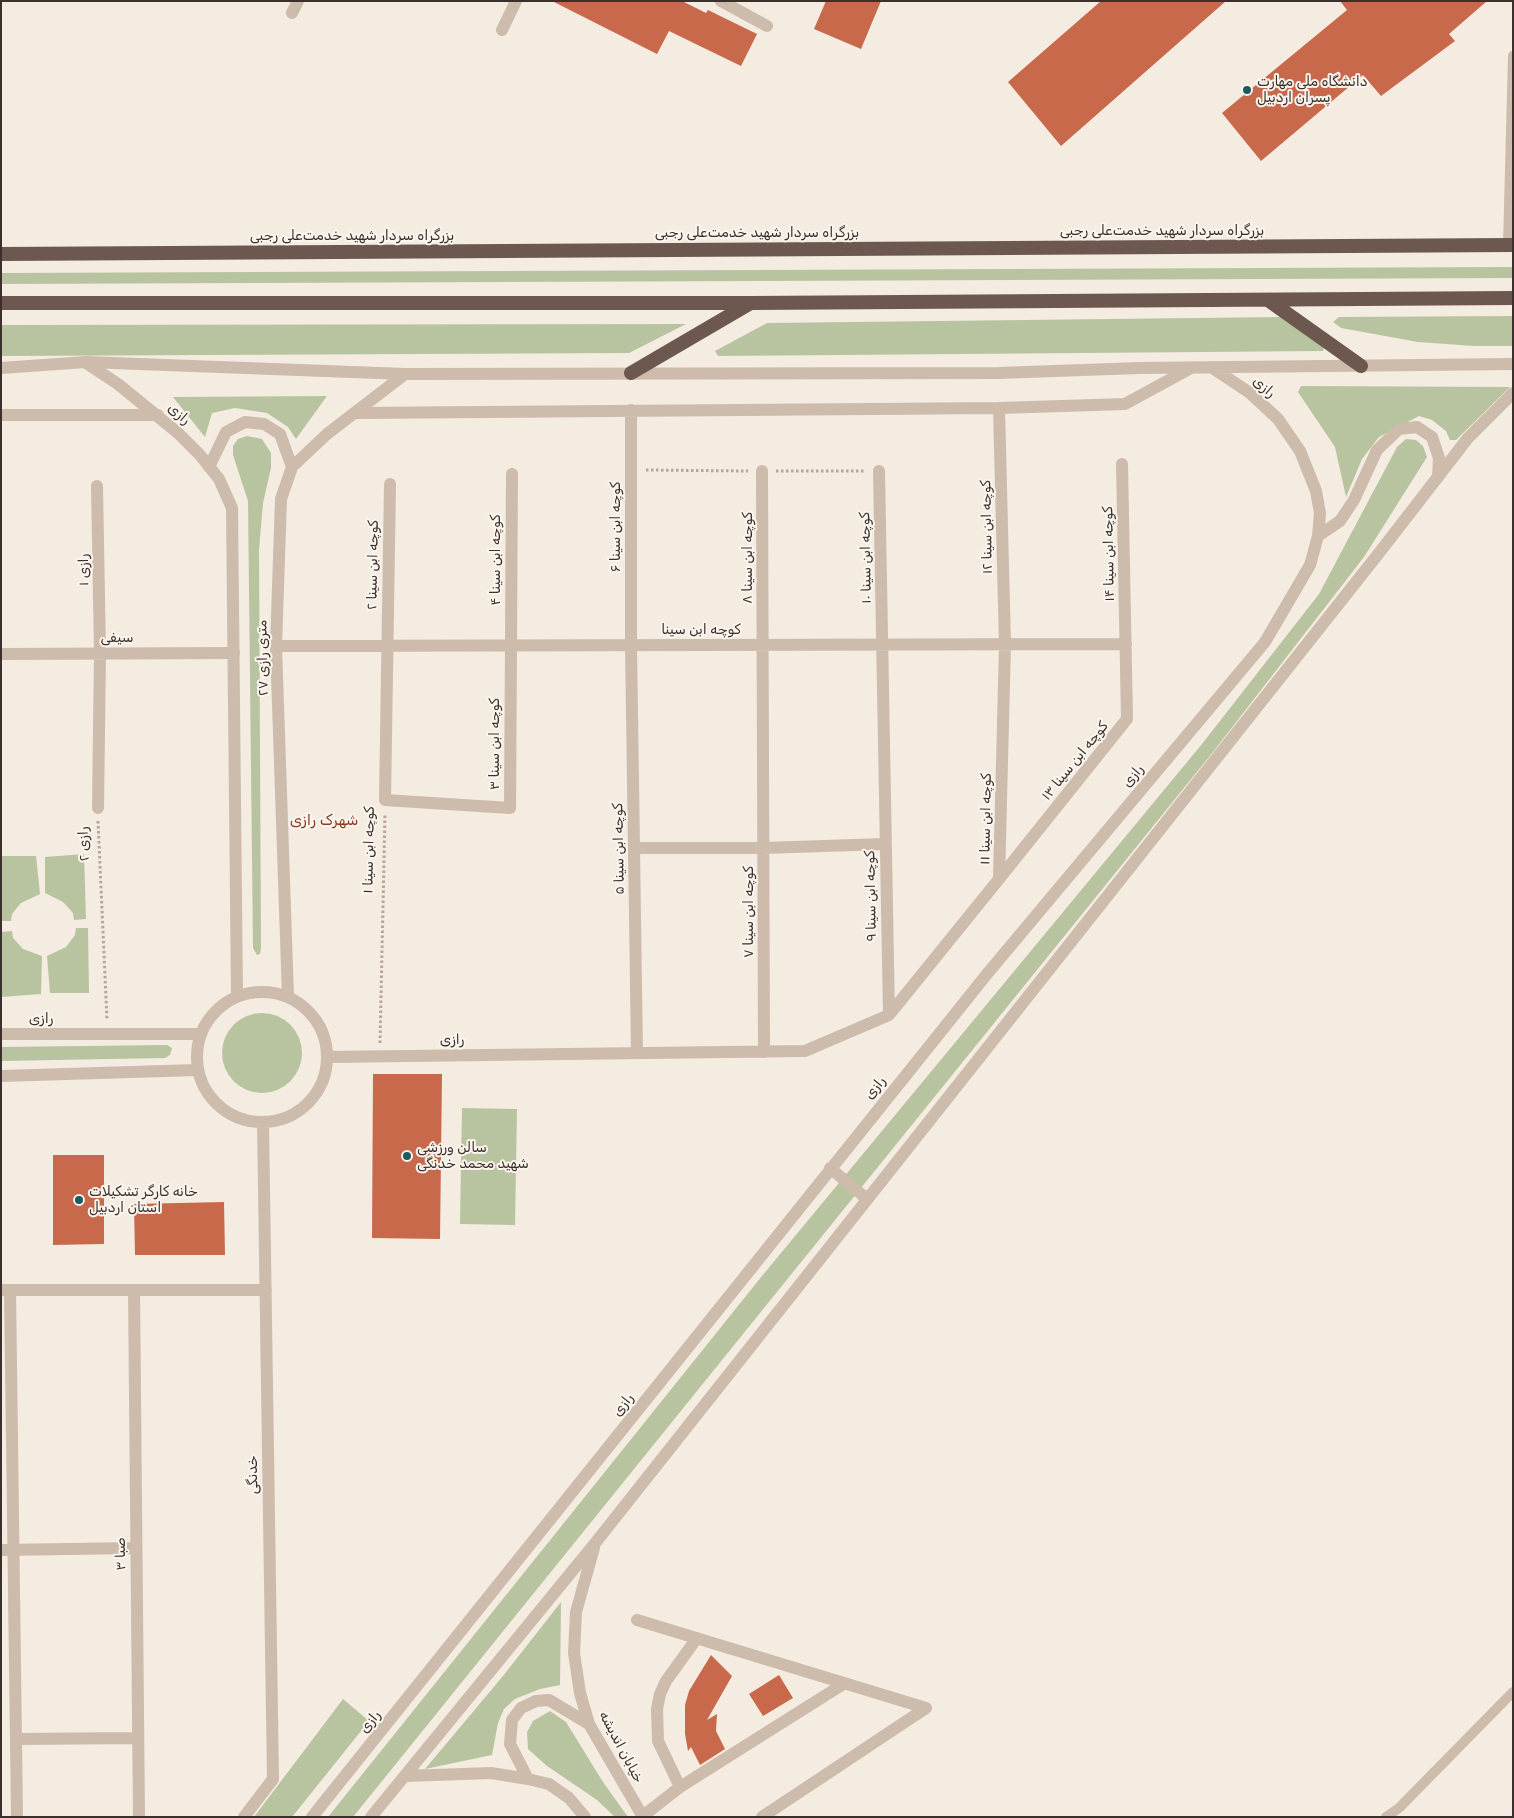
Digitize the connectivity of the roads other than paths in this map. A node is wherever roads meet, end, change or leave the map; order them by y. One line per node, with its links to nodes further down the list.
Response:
1 (298, 1): 4 (street)
2 (516, 1): 6 (street)
3 (721, 1): 5 (street)
4 (292, 13)
5 (768, 26)
6 (502, 30)
7 (1513, 56): 8 (lane)
8 (1510, 245): 9 (highway, بزرگراه سردار شهید خدمت‌علی رجبی)
9 (1, 254)
10 (1513, 298): 11 (highway)
11 (1268, 300): 13 (highway); 16 (highway)
12 (1, 303): 13 (highway)
13 (751, 303): 20 (highway)
14 (86, 362): 17 (street); 21 (street); 27 (street, رازی)
15 (1513, 364): 16 (street)
16 (1361, 366): 19 (street)
17 (1, 368)
18 (1191, 368): 19 (street); 20 (street); 23 (street)
19 (1214, 369): 38 (street, رازی)
20 (631, 372): 21 (street)
21 (405, 374): 25 (street, ۲۷ متری رازی)
22 (1513, 393): 34 (street)
23 (999, 408): 24 (street); 39 (street, کوچه ابن سینا ۱۲)
24 (630, 410): 25 (street); 42 (street, کوچه ابن سینا ۶)
25 (355, 413): 30 (street, ۲۷ متری رازی)
26 (1, 414): 27 (street)
27 (158, 415): 29 (street, رازی)
28 (1122, 464): 40 (street, کوچه ابن سینا ۱۴)
29 (209, 467): 30 (street); 37 (street, رازی)
30 (292, 468): 45 (street, ۲۷ متری رازی)
31 (762, 471): 43 (street, کوچه ابن سینا ۸)
32 (879, 471): 44 (street, کوچه ابن سینا ۱۰)
33 (512, 474): 41 (street, کوچه ابن سینا ۴)
34 (1438, 477): 38 (street); 68 (street)
35 (390, 484): 46 (street, کوچه ابن سینا ۲)
36 (97, 486): 47 (street, رازی ۱)
37 (232, 508): 48 (street, ۲۷ متری رازی)
38 (1318, 536): 67 (street, رازی)
39 (1005, 644): 40 (street, کوچه ابن سینا); 44 (street, کوچه ابن سینا); 55 (street, کوچه ابن سینا ۱۱)
40 (1126, 644): 55 (street, کوچه ابن سینا ۱۳)
41 (511, 645): 42 (street, کوچه ابن سینا); 46 (street, کوچه ابن سینا); 50 (street, کوچه ابن سینا ۳)
42 (631, 645): 43 (street, کوچه ابن سینا); 53 (street, کوچه ابن سینا ۵)
43 (763, 645): 44 (street, کوچه ابن سینا); 54 (street, کوچه ابن سینا ۷)
44 (883, 645): 52 (street, کوچه ابن سینا ۹)
45 (276, 646): 46 (street, کوچه ابن سینا); 57 (street, ۲۷ متری رازی)
46 (387, 646): 50 (street, کوچه ابن سینا ۱)
47 (100, 653): 48 (street, سیفی); 49 (street, سیفی); 51 (street, رازی ۲)
48 (234, 653): 56 (street, ۲۷ متری رازی)
49 (1, 654)
50 (385, 800)
51 (98, 808)
52 (885, 844): 54 (street); 58 (street, کوچه ابن سینا ۹)
53 (634, 848): 54 (street); 62 (street, کوچه ابن سینا ۵)
54 (763, 848): 61 (street, کوچه ابن سینا ۷)
55 (999, 879): 58 (street, کوچه ابن سینا ۱۱)
56 (237, 996): 57 (street); 60 (street)
57 (288, 997): 63 (street)
58 (888, 1015): 61 (street)
59 (1, 1034): 60 (street, رازی)
60 (200, 1034): 64 (street)
61 (764, 1052): 62 (street)
62 (637, 1053): 63 (street, رازی)
63 (328, 1057): 66 (street)
64 (197, 1070): 65 (street); 66 (street)
65 (1, 1076)
66 (263, 1123): 71 (street, خدنگی)
67 (830, 1168): 68 (street); 88 (street, رازی)
68 (867, 1200): 72 (street)
69 (6, 1290): 70 (street); 74 (street)
70 (134, 1290): 71 (street); 73 (street, صبا ۳)
71 (266, 1290): 87 (street, خدنگی)
72 (596, 1542): 79 (street, خیابان اندیشه); 82 (street)
73 (136, 1548): 74 (street); 81 (street, صبا ۳)
74 (8, 1550): 80 (street)
75 (637, 1620): 76 (street)
76 (698, 1638): 77 (street); 84 (street)
77 (845, 1683): 84 (street); 92 (street)
78 (1513, 1692): 93 (lane)
79 (589, 1724): 83 (street); 91 (street, خیابان اندیشه)
80 (16, 1738): 81 (street); 85 (street)
81 (138, 1738): 86 (street, صبا ۳)
82 (405, 1776): 83 (street); 89 (street)
83 (528, 1779): 90 (street)
84 (680, 1787): 91 (street)
85 (17, 1817)
86 (139, 1817)
87 (244, 1817)
88 (312, 1817)
89 (371, 1817)
90 (585, 1817)
91 (643, 1817)
92 (762, 1817)
93 (1386, 1817)

